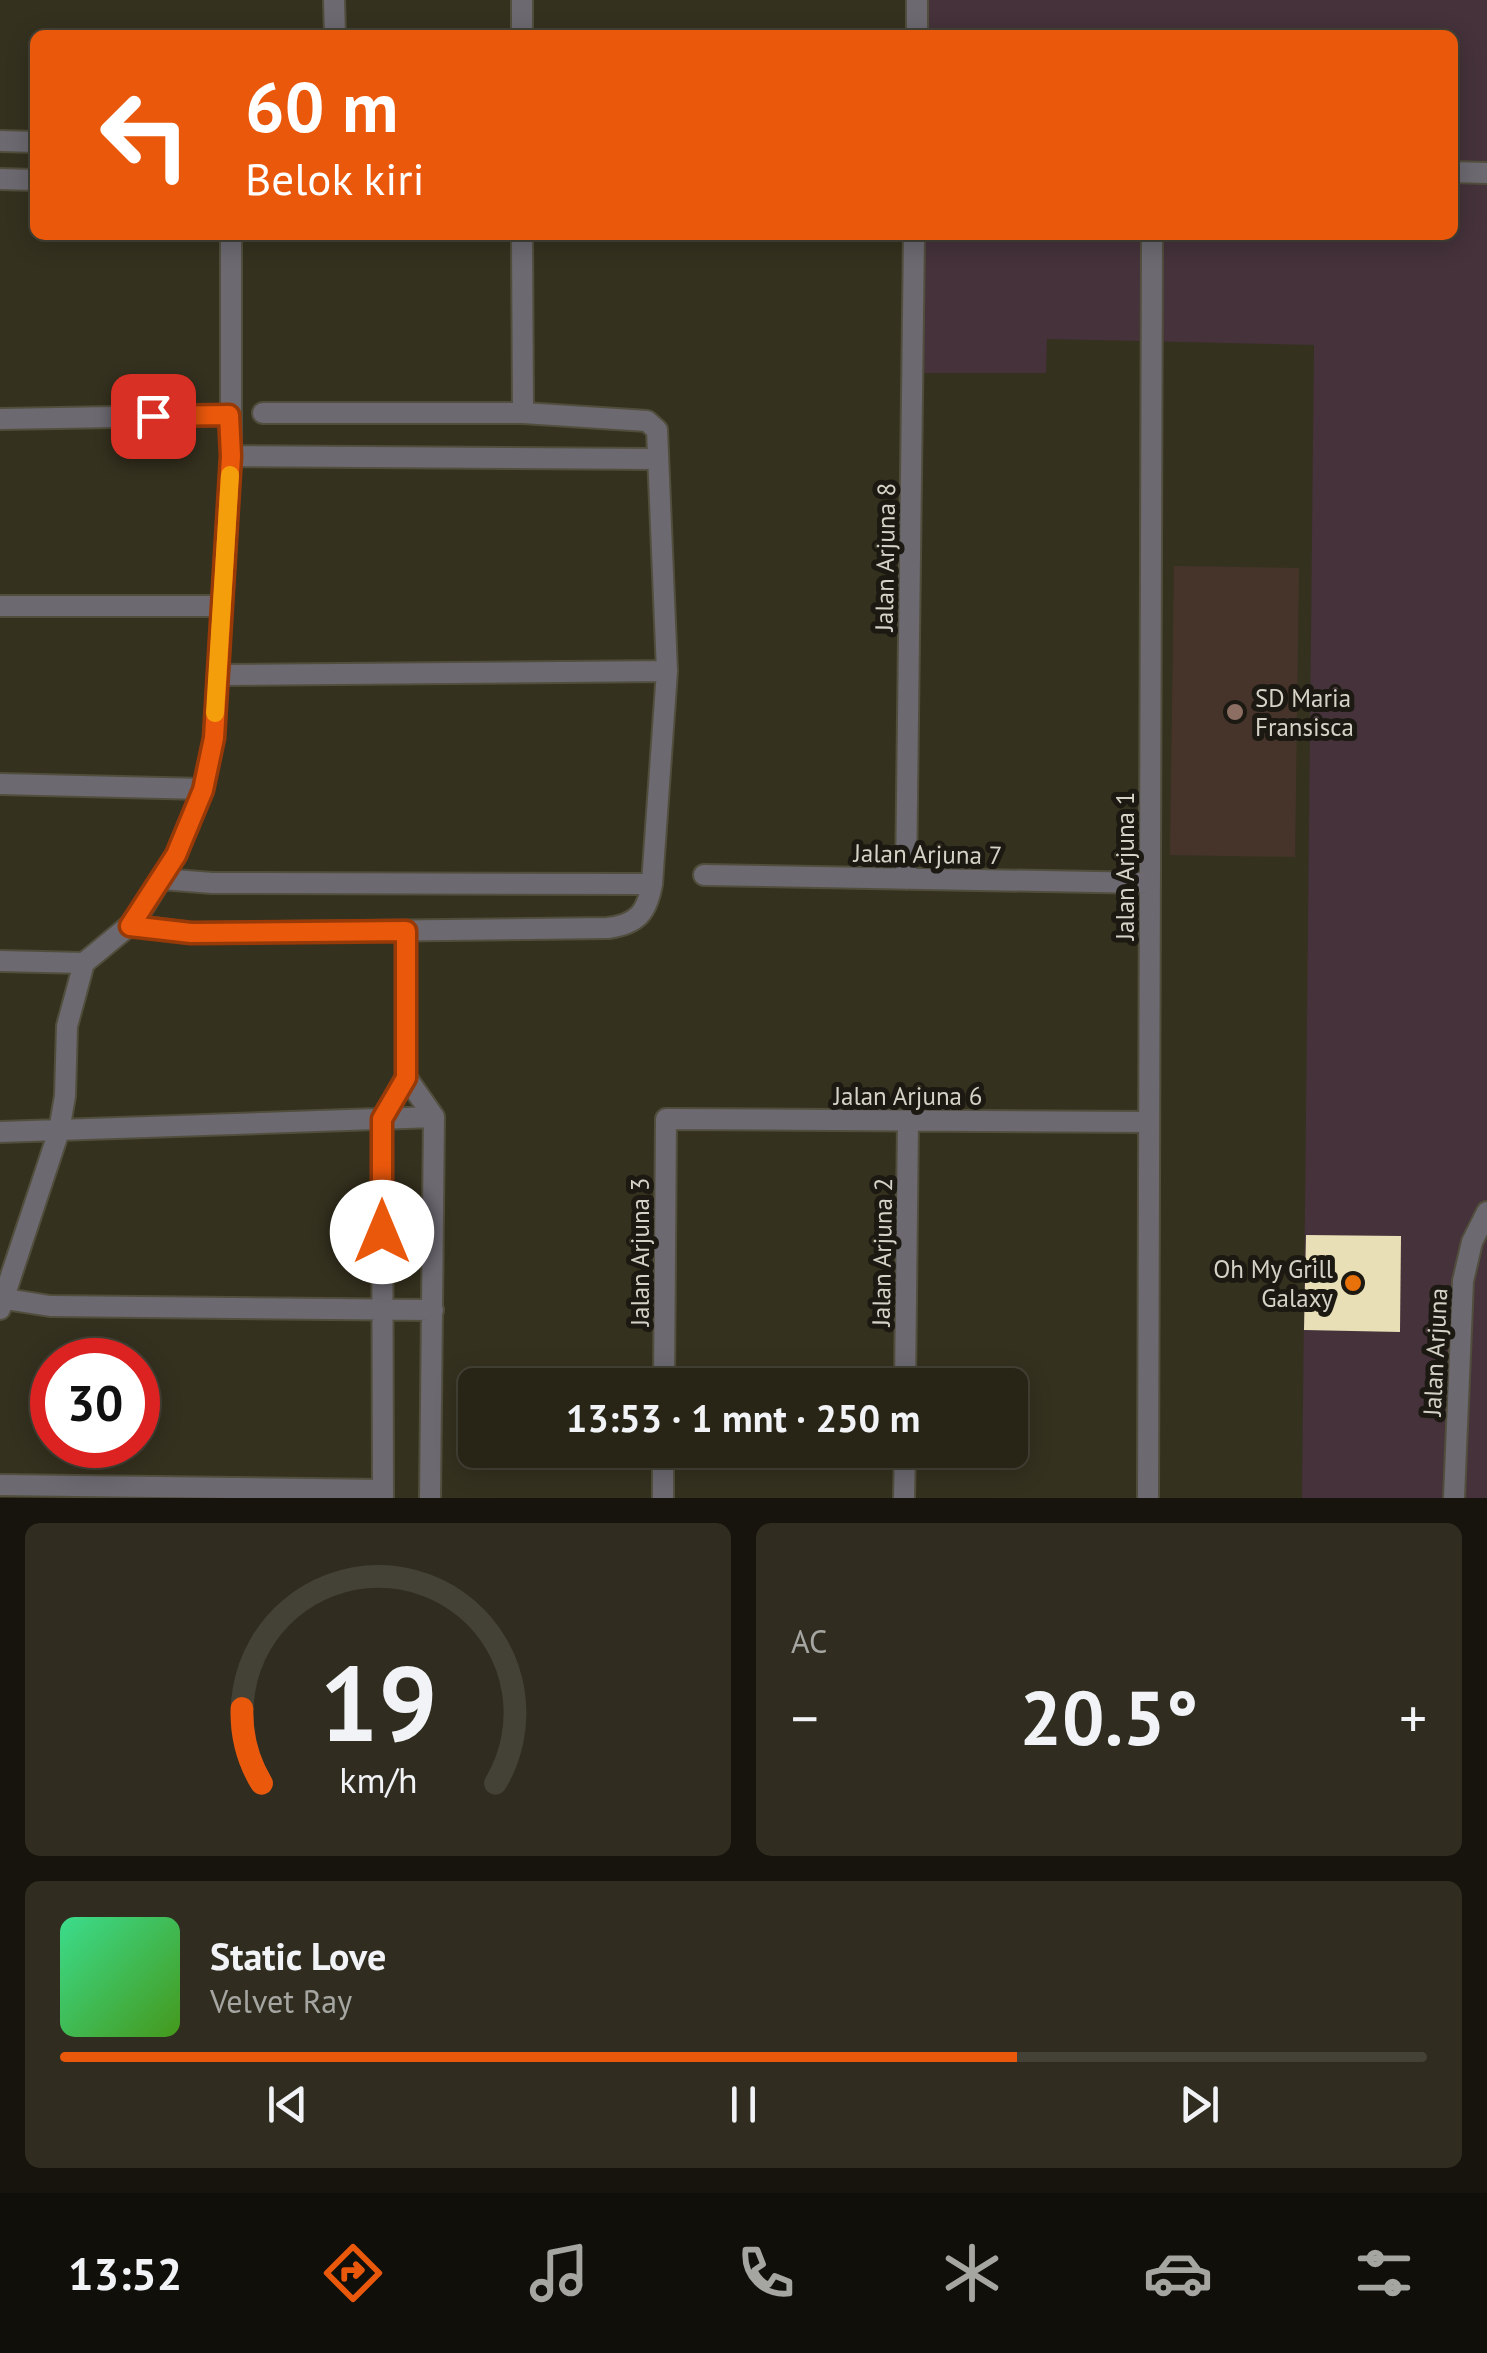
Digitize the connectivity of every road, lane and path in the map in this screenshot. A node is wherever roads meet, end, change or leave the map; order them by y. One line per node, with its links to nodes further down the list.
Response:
1 (334, 0): 4 (street)
2 (522, 0): 5 (street)
3 (917, 0): 6 (street)
4 (334, 30)
5 (522, 30)
6 (917, 30)
7 (0, 141): 8 (street)
8 (30, 142)
9 (1458, 172): 10 (street)
10 (1487, 173)
11 (0, 180): 12 (street)
12 (30, 180)
13 (231, 240): 19 (street)
14 (522, 240): 18 (street)
15 (914, 240): 31 (street, Jalan Arjuna 8)
16 (1152, 240): 32 (street, Jalan Arjuna 1)
17 (263, 413): 18 (street)
18 (523, 413): 22 (street)
19 (229, 415): 20 (street); 21 (street)
20 (0, 419)
21 (231, 456): 22 (street); 24 (street)
22 (658, 459): 25 (street)
23 (0, 606): 24 (street)
24 (222, 606): 26 (street)
25 (667, 672): 26 (street); 33 (street)
26 (218, 675): 28 (street)
27 (0, 784): 28 (street)
28 (203, 790): 30 (street)
29 (704, 875): 31 (street, Jalan Arjuna 7)
30 (161, 879): 33 (street); 34 (street)
31 (906, 879): 32 (street, Jalan Arjuna 7)
32 (1150, 883): 43 (street, Jalan Arjuna 1)
33 (652, 884): 35 (street)
34 (130, 926): 35 (street); 37 (street)
35 (406, 931): 38 (street)
36 (0, 962): 37 (street)
37 (84, 963): 44 (street)
38 (406, 1078): 39 (street); 40 (street)
39 (434, 1117): 40 (street); 49 (street)
40 (382, 1119): 44 (street); 48 (street)
41 (666, 1120): 42 (street, Jalan Arjuna 6); 50 (street, Jalan Arjuna 3)
42 (908, 1120): 43 (street, Jalan Arjuna 6); 51 (street, Jalan Arjuna 2)
43 (1149, 1122): 59 (street, Jalan Arjuna 1)
44 (60, 1131): 45 (street); 47 (street)
45 (0, 1132)
46 (1487, 1212): 60 (street, Jalan Arjuna)
47 (1, 1301): 48 (street)
48 (382, 1308): 49 (street); 55 (street)
49 (433, 1310): 56 (street)
50 (664, 1368)
51 (906, 1368)
52 (663, 1468): 57 (street)
53 (905, 1468): 58 (street)
54 (0, 1486): 55 (street)
55 (383, 1494)
56 (430, 1498)
57 (663, 1498)
58 (904, 1498)
59 (1148, 1498)
60 (1454, 1498)

